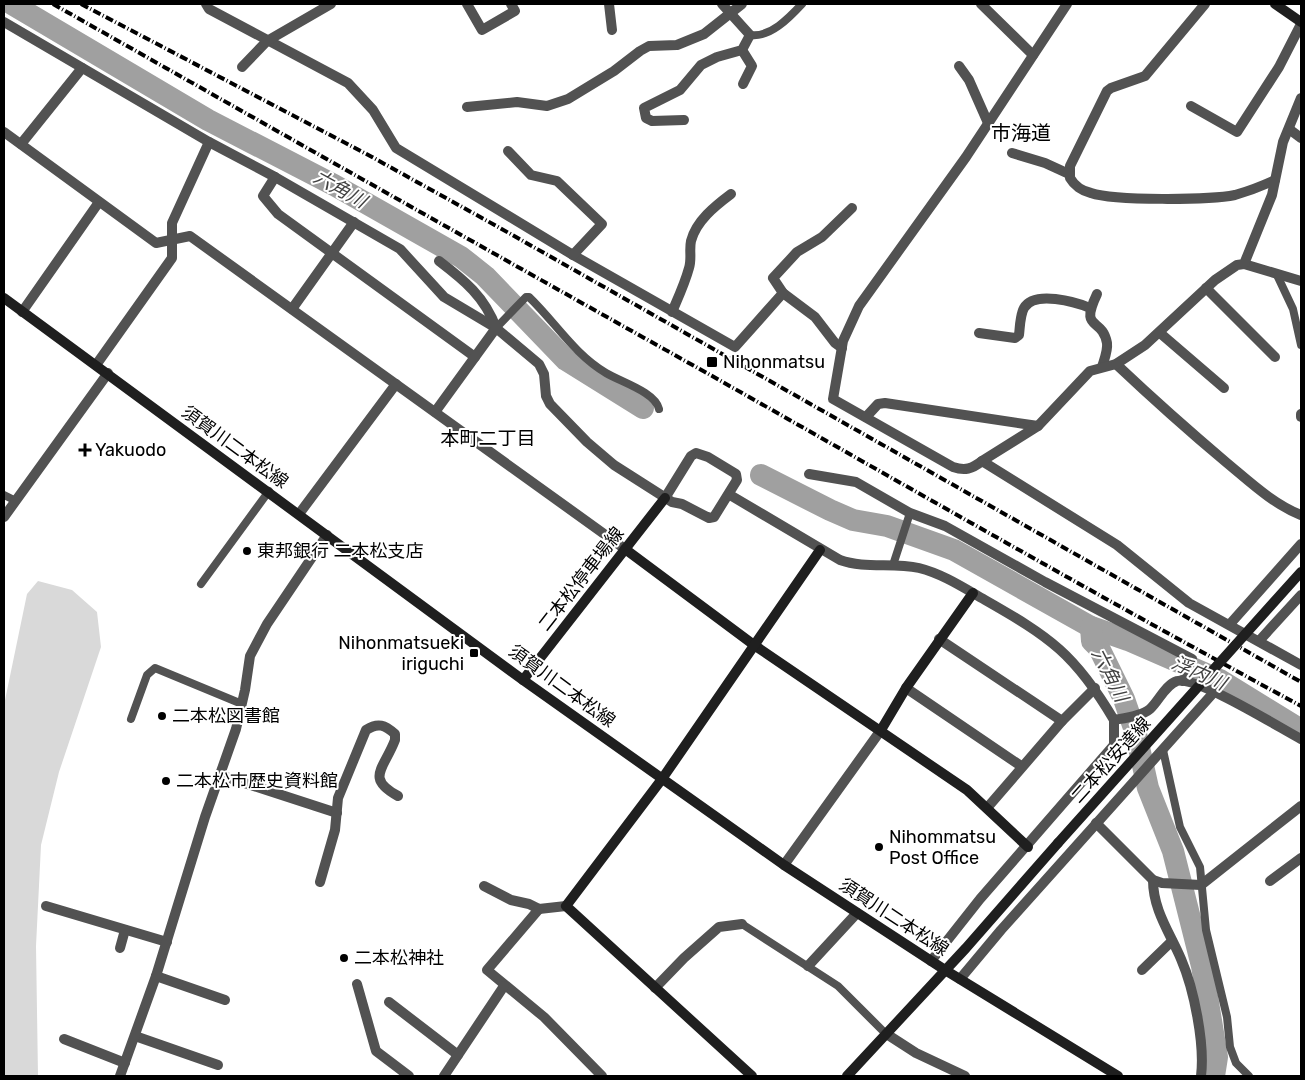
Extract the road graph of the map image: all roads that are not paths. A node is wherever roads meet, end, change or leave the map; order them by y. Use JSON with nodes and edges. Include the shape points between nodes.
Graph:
{"nodes":[{"id":1,"x":206,"y":4,"type":"edge"},
{"id":2,"x":331,"y":4,"type":"edge"},
{"id":3,"x":467,"y":4,"type":"edge"},
{"id":4,"x":511,"y":4,"type":"edge"},
{"id":5,"x":608,"y":4,"type":"edge"},
{"id":6,"x":722,"y":4,"type":"edge"},
{"id":7,"x":742,"y":4,"type":"edge"},
{"id":8,"x":802,"y":4,"type":"edge"},
{"id":9,"x":981,"y":4,"type":"edge"},
{"id":10,"x":1067,"y":4,"type":"edge"},
{"id":11,"x":1206,"y":4,"type":"edge"},
{"id":12,"x":1275,"y":4,"type":"edge"},
{"id":13,"x":731,"y":14,"type":"junction"},
{"id":14,"x":4,"y":22,"type":"edge"},
{"id":15,"x":1301,"y":23,"type":"edge"},
{"id":16,"x":612,"y":30,"type":"dead end"},
{"id":17,"x":750,"y":35,"type":"junction"},
{"id":18,"x":267,"y":41,"type":"junction"},
{"id":19,"x":742,"y":50,"type":"junction"},
{"id":20,"x":1033,"y":55,"type":"junction"},
{"id":21,"x":958,"y":66,"type":"dead end"},
{"id":22,"x":242,"y":67,"type":"dead end"},
{"id":23,"x":82,"y":68,"type":"junction"},
{"id":24,"x":743,"y":84,"type":"dead end"},
{"id":25,"x":1301,"y":98,"type":"edge"},
{"id":26,"x":1191,"y":106,"type":"dead end"},
{"id":27,"x":467,"y":107,"type":"dead end"},
{"id":28,"x":684,"y":120,"type":"dead end"},
{"id":29,"x":988,"y":122,"type":"junction"},
{"id":30,"x":1289,"y":129,"type":"junction"},
{"id":31,"x":4,"y":132,"type":"edge"},
{"id":32,"x":1301,"y":138,"type":"edge"},
{"id":33,"x":209,"y":142,"type":"junction"},
{"id":34,"x":20,"y":144,"type":"junction"},
{"id":35,"x":508,"y":151,"type":"dead end"},
{"id":36,"x":1012,"y":153,"type":"dead end"},
{"id":37,"x":1069,"y":174,"type":"junction"},
{"id":38,"x":275,"y":177,"type":"junction"},
{"id":39,"x":1275,"y":180,"type":"junction"},
{"id":40,"x":731,"y":194,"type":"dead end"},
{"id":41,"x":99,"y":202,"type":"junction"},
{"id":42,"x":852,"y":208,"type":"dead end"},
{"id":43,"x":354,"y":222,"type":"junction"},
{"id":44,"x":173,"y":240,"type":"junction"},
{"id":45,"x":332,"y":253,"type":"junction"},
{"id":46,"x":573,"y":255,"type":"junction"},
{"id":47,"x":438,"y":261,"type":"dead end"},
{"id":48,"x":1244,"y":264,"type":"junction"},
{"id":49,"x":1277,"y":275,"type":"junction"},
{"id":50,"x":1301,"y":281,"type":"edge"},
{"id":51,"x":1206,"y":288,"type":"junction"},
{"id":52,"x":783,"y":293,"type":"junction"},
{"id":53,"x":1097,"y":294,"type":"dead end"},
{"id":54,"x":4,"y":298,"type":"edge"},
{"id":55,"x":1090,"y":308,"type":"junction"},
{"id":56,"x":292,"y":309,"type":"junction"},
{"id":57,"x":22,"y":312,"type":"junction"},
{"id":58,"x":672,"y":312,"type":"junction"},
{"id":59,"x":496,"y":328,"type":"junction"},
{"id":60,"x":979,"y":333,"type":"dead end"},
{"id":61,"x":1160,"y":333,"type":"junction"},
{"id":62,"x":1301,"y":345,"type":"edge"},
{"id":63,"x":842,"y":348,"type":"junction"},
{"id":64,"x":1274,"y":357,"type":"dead end"},
{"id":65,"x":475,"y":358,"type":"junction"},
{"id":66,"x":1116,"y":364,"type":"junction"},
{"id":67,"x":96,"y":365,"type":"junction"},
{"id":68,"x":1102,"y":367,"type":"junction"},
{"id":69,"x":108,"y":374,"type":"junction"},
{"id":70,"x":396,"y":384,"type":"junction"},
{"id":71,"x":1224,"y":388,"type":"dead end"},
{"id":72,"x":659,"y":409,"type":"dead end"},
{"id":73,"x":435,"y":412,"type":"junction"},
{"id":74,"x":866,"y":417,"type":"junction"},
{"id":75,"x":1038,"y":426,"type":"junction"},
{"id":76,"x":982,"y":461,"type":"junction"},
{"id":77,"x":809,"y":474,"type":"dead end"},
{"id":78,"x":269,"y":491,"type":"junction"},
{"id":79,"x":4,"y":495,"type":"edge"},
{"id":80,"x":730,"y":495,"type":"junction"},
{"id":81,"x":665,"y":498,"type":"junction"},
{"id":82,"x":16,"y":501,"type":"junction"},
{"id":83,"x":299,"y":514,"type":"junction"},
{"id":84,"x":1301,"y":515,"type":"edge"},
{"id":85,"x":909,"y":516,"type":"junction"},
{"id":86,"x":4,"y":517,"type":"edge"},
{"id":87,"x":327,"y":535,"type":"junction"},
{"id":88,"x":1301,"y":544,"type":"edge"},
{"id":89,"x":625,"y":549,"type":"junction"},
{"id":90,"x":820,"y":550,"type":"junction"},
{"id":91,"x":894,"y":565,"type":"junction"},
{"id":92,"x":1301,"y":572,"type":"edge"},
{"id":93,"x":201,"y":584,"type":"dead end"},
{"id":94,"x":973,"y":593,"type":"junction"},
{"id":95,"x":1301,"y":595,"type":"edge"},
{"id":96,"x":1230,"y":624,"type":"junction"},
{"id":97,"x":939,"y":639,"type":"junction"},
{"id":98,"x":1260,"y":641,"type":"junction"},
{"id":99,"x":754,"y":645,"type":"junction"},
{"id":100,"x":1301,"y":665,"type":"edge"},
{"id":101,"x":1184,"y":677,"type":"junction"},
{"id":102,"x":523,"y":680,"type":"junction"},
{"id":103,"x":906,"y":688,"type":"junction"},
{"id":104,"x":1095,"y":688,"type":"junction"},
{"id":105,"x":1215,"y":691,"type":"junction"},
{"id":106,"x":242,"y":704,"type":"junction"},
{"id":107,"x":131,"y":719,"type":"dead end"},
{"id":108,"x":1116,"y":720,"type":"junction"},
{"id":109,"x":1062,"y":721,"type":"junction"},
{"id":110,"x":881,"y":730,"type":"junction"},
{"id":111,"x":1301,"y":739,"type":"edge"},
{"id":112,"x":1160,"y":754,"type":"junction"},
{"id":113,"x":1020,"y":766,"type":"junction"},
{"id":114,"x":220,"y":775,"type":"junction"},
{"id":115,"x":662,"y":779,"type":"junction"},
{"id":116,"x":398,"y":796,"type":"dead end"},
{"id":117,"x":1301,"y":806,"type":"edge"},
{"id":118,"x":987,"y":808,"type":"junction"},
{"id":119,"x":337,"y":813,"type":"junction"},
{"id":120,"x":1096,"y":823,"type":"junction"},
{"id":121,"x":1028,"y":847,"type":"junction"},
{"id":122,"x":1301,"y":858,"type":"edge"},
{"id":123,"x":784,"y":865,"type":"junction"},
{"id":124,"x":1270,"y":881,"type":"dead end"},
{"id":125,"x":320,"y":882,"type":"dead end"},
{"id":126,"x":1158,"y":882,"type":"junction"},
{"id":127,"x":1200,"y":885,"type":"junction"},
{"id":128,"x":484,"y":886,"type":"dead end"},
{"id":129,"x":46,"y":906,"type":"dead end"},
{"id":130,"x":566,"y":906,"type":"junction"},
{"id":131,"x":539,"y":909,"type":"junction"},
{"id":132,"x":857,"y":913,"type":"junction"},
{"id":133,"x":742,"y":924,"type":"joint"},
{"id":134,"x":125,"y":930,"type":"junction"},
{"id":135,"x":1172,"y":941,"type":"junction"},
{"id":136,"x":166,"y":942,"type":"junction"},
{"id":137,"x":120,"y":948,"type":"dead end"},
{"id":138,"x":931,"y":961,"type":"junction"},
{"id":139,"x":808,"y":966,"type":"junction"},
{"id":140,"x":945,"y":970,"type":"junction"},
{"id":141,"x":1142,"y":970,"type":"dead end"},
{"id":142,"x":156,"y":976,"type":"junction"},
{"id":143,"x":960,"y":979,"type":"junction"},
{"id":144,"x":357,"y":984,"type":"dead end"},
{"id":145,"x":504,"y":986,"type":"junction"},
{"id":146,"x":655,"y":988,"type":"junction"},
{"id":147,"x":225,"y":1000,"type":"dead end"},
{"id":148,"x":389,"y":1002,"type":"dead end"},
{"id":149,"x":885,"y":1033,"type":"junction"},
{"id":150,"x":135,"y":1036,"type":"junction"},
{"id":151,"x":64,"y":1039,"type":"dead end"},
{"id":152,"x":458,"y":1055,"type":"junction"},
{"id":153,"x":125,"y":1063,"type":"junction"},
{"id":154,"x":218,"y":1065,"type":"dead end"},
{"id":155,"x":120,"y":1076,"type":"edge"},
{"id":156,"x":409,"y":1076,"type":"edge"},
{"id":157,"x":444,"y":1076,"type":"edge"},
{"id":158,"x":602,"y":1076,"type":"edge"},
{"id":159,"x":752,"y":1076,"type":"edge"},
{"id":160,"x":847,"y":1076,"type":"edge"},
{"id":161,"x":965,"y":1076,"type":"edge"},
{"id":162,"x":1118,"y":1076,"type":"edge"},
{"id":163,"x":1201,"y":1076,"type":"edge"},
{"id":164,"x":1248,"y":1076,"type":"edge"}],
"edges":[{"from":1,"to":18,"type":"street","via":[[209,9]]},
{"from":2,"to":18,"type":"street"},
{"from":3,"to":4,"type":"street","via":[[482,30],[515,11]]},
{"from":5,"to":16,"type":"street"},
{"from":6,"to":13,"type":"street"},
{"from":7,"to":13,"type":"street"},
{"from":8,"to":17,"type":"lane","via":[[769,33],[759,37]]},
{"from":9,"to":20,"type":"street"},
{"from":10,"to":20,"type":"street"},
{"from":11,"to":37,"type":"street","via":[[1145,76],[1107,91]]},
{"from":12,"to":15,"type":"main road"},
{"from":13,"to":17,"type":"street"},
{"from":13,"to":27,"type":"street","via":[[690,41],[649,46],[568,99],[547,106],[517,102]]},
{"from":14,"to":23,"type":"street"},
{"from":15,"to":26,"type":"street","via":[[1279,67],[1237,132]]},
{"from":17,"to":19,"type":"street"},
{"from":18,"to":22,"type":"street"},
{"from":18,"to":46,"type":"street","via":[[348,83],[373,110],[396,148]]},
{"from":19,"to":24,"type":"street","via":[[752,66]]},
{"from":19,"to":28,"type":"street","via":[[701,65],[680,90],[648,104],[643,112],[652,121]]},
{"from":20,"to":29,"type":"street"},
{"from":21,"to":29,"type":"street","via":[[969,80]]},
{"from":23,"to":33,"type":"street"},
{"from":23,"to":34,"type":"street"},
{"from":25,"to":30,"type":"street"},
{"from":29,"to":63,"type":"street","via":[[859,306]]},
{"from":30,"to":32,"type":"street"},
{"from":30,"to":39,"type":"street"},
{"from":31,"to":34,"type":"street"},
{"from":33,"to":38,"type":"street"},
{"from":33,"to":44,"type":"street","via":[[172,223]]},
{"from":34,"to":41,"type":"street"},
{"from":35,"to":46,"type":"street","via":[[531,175],[557,181],[602,224]]},
{"from":36,"to":37,"type":"street"},
{"from":37,"to":39,"type":"street","via":[[1072,182],[1090,193],[1113,197],[1211,198],[1235,195]]},
{"from":38,"to":43,"type":"street"},
{"from":38,"to":45,"type":"street","via":[[263,196],[278,214]]},
{"from":39,"to":48,"type":"street"},
{"from":40,"to":58,"type":"street","via":[[717,204],[697,228],[691,242],[689,269]]},
{"from":41,"to":44,"type":"street","via":[[156,242]]},
{"from":41,"to":57,"type":"street"},
{"from":42,"to":52,"type":"street","via":[[822,237],[796,252],[773,278]]},
{"from":43,"to":45,"type":"street"},
{"from":43,"to":59,"type":"street","via":[[400,249],[444,297]]},
{"from":44,"to":56,"type":"street","via":[[190,236]]},
{"from":44,"to":67,"type":"street","via":[[172,258]]},
{"from":45,"to":56,"type":"street"},
{"from":45,"to":65,"type":"street"},
{"from":46,"to":58,"type":"street"},
{"from":47,"to":59,"type":"street","via":[[469,283],[485,303]]},
{"from":48,"to":49,"type":"street"},
{"from":48,"to":51,"type":"street","via":[[1237,265]]},
{"from":49,"to":50,"type":"street"},
{"from":49,"to":62,"type":"lane","via":[[1293,309]]},
{"from":51,"to":61,"type":"street"},
{"from":51,"to":64,"type":"street"},
{"from":52,"to":58,"type":"street","via":[[735,347]]},
{"from":52,"to":63,"type":"street","via":[[814,317]]},
{"from":53,"to":55,"type":"street"},
{"from":54,"to":57,"type":"main road","name":"須賀川二本松線"},
{"from":55,"to":60,"type":"street","via":[[1054,298],[1037,300],[1023,308],[1019,335],[1015,338]]},
{"from":55,"to":68,"type":"street","via":[[1090,321],[1107,343]]},
{"from":56,"to":70,"type":"street"},
{"from":57,"to":67,"type":"main road","name":"須賀川二本松線"},
{"from":59,"to":65,"type":"street"},
{"from":59,"to":72,"type":"lane","via":[[529,297],[549,316],[570,344],[596,367],[652,397]]},
{"from":59,"to":81,"type":"street","via":[[542,368],[546,396],[559,414],[614,465]]},
{"from":61,"to":66,"type":"street"},
{"from":61,"to":71,"type":"street"},
{"from":63,"to":74,"type":"street","via":[[833,399]]},
{"from":65,"to":73,"type":"street"},
{"from":66,"to":68,"type":"street"},
{"from":66,"to":84,"type":"street","via":[[1164,410],[1247,480],[1284,508]]},
{"from":67,"to":69,"type":"main road","name":"須賀川二本松線"},
{"from":68,"to":75,"type":"street","via":[[1085,375]]},
{"from":69,"to":78,"type":"main road","name":"須賀川二本松線"},
{"from":69,"to":82,"type":"street"},
{"from":70,"to":73,"type":"street"},
{"from":70,"to":83,"type":"street"},
{"from":73,"to":89,"type":"street"},
{"from":74,"to":75,"type":"street","via":[[878,404],[885,402]]},
{"from":74,"to":76,"type":"street","via":[[953,467],[963,470]]},
{"from":75,"to":76,"type":"street"},
{"from":76,"to":96,"type":"street","via":[[1117,545],[1189,603]]},
{"from":77,"to":85,"type":"street","via":[[856,482]]},
{"from":78,"to":83,"type":"main road","name":"須賀川二本松線"},
{"from":78,"to":93,"type":"lane"},
{"from":79,"to":82,"type":"lane"},
{"from":80,"to":81,"type":"street","via":[[718,514],[709,518]]},
{"from":80,"to":81,"type":"street","via":[[737,480],[736,474],[696,453]]},
{"from":80,"to":90,"type":"street"},
{"from":81,"to":89,"type":"main road","name":"二本松停車場線"},
{"from":82,"to":86,"type":"street"},
{"from":83,"to":87,"type":"main road","name":"須賀川二本松線"},
{"from":85,"to":91,"type":"lane"},
{"from":85,"to":101,"type":"street","via":[[945,526],[1192,659]]},
{"from":87,"to":102,"type":"main road","name":"須賀川二本松線"},
{"from":87,"to":106,"type":"street","via":[[262,632],[250,656]]},
{"from":88,"to":96,"type":"street"},
{"from":89,"to":99,"type":"main road"},
{"from":89,"to":102,"type":"main road","name":"二本松停車場線"},
{"from":90,"to":91,"type":"street","via":[[848,563]]},
{"from":90,"to":99,"type":"main road"},
{"from":91,"to":94,"type":"street","via":[[934,572]]},
{"from":92,"to":140,"type":"main road","name":"二本松安達線","bridge":true},
{"from":94,"to":97,"type":"main road"},
{"from":94,"to":104,"type":"street","via":[[1051,641],[1071,658]]},
{"from":95,"to":98,"type":"street"},
{"from":96,"to":98,"type":"street"},
{"from":97,"to":103,"type":"main road"},
{"from":97,"to":109,"type":"street"},
{"from":98,"to":100,"type":"street"},
{"from":99,"to":110,"type":"main road"},
{"from":99,"to":115,"type":"main road"},
{"from":101,"to":105,"type":"street"},
{"from":101,"to":108,"type":"street","via":[[1172,684],[1150,709]]},
{"from":102,"to":115,"type":"main road","name":"須賀川二本松線"},
{"from":103,"to":110,"type":"main road"},
{"from":103,"to":113,"type":"street"},
{"from":104,"to":108,"type":"street"},
{"from":104,"to":109,"type":"street"},
{"from":105,"to":111,"type":"street"},
{"from":105,"to":112,"type":"street"},
{"from":106,"to":107,"type":"lane","via":[[156,668],[147,675]]},
{"from":106,"to":114,"type":"street"},
{"from":108,"to":121,"type":"street","via":[[1114,745]]},
{"from":109,"to":113,"type":"street"},
{"from":110,"to":118,"type":"main road","via":[[967,790]]},
{"from":110,"to":123,"type":"street"},
{"from":112,"to":120,"type":"street"},
{"from":112,"to":127,"type":"lane","via":[[1180,827],[1200,867]]},
{"from":113,"to":118,"type":"street"},
{"from":114,"to":119,"type":"street"},
{"from":114,"to":136,"type":"street"},
{"from":115,"to":123,"type":"main road","name":"須賀川二本松線"},
{"from":115,"to":130,"type":"main road"},
{"from":116,"to":119,"type":"street","via":[[379,783],[395,734],[380,724],[372,726],[366,730],[338,798]]},
{"from":117,"to":127,"type":"street"},
{"from":118,"to":121,"type":"main road"},
{"from":119,"to":125,"type":"street","via":[[331,850]]},
{"from":120,"to":126,"type":"street"},
{"from":120,"to":143,"type":"street"},
{"from":121,"to":138,"type":"street","via":[[980,899]]},
{"from":122,"to":124,"type":"street"},
{"from":123,"to":132,"type":"main road","name":"須賀川二本松線"},
{"from":126,"to":127,"type":"street"},
{"from":126,"to":135,"type":"street","via":[[1153,894]]},
{"from":127,"to":164,"type":"lane","via":[[1209,950],[1227,1017],[1230,1047],[1236,1063]]},
{"from":128,"to":131,"type":"street","via":[[510,900]]},
{"from":129,"to":134,"type":"street"},
{"from":130,"to":131,"type":"street"},
{"from":130,"to":146,"type":"main road"},
{"from":131,"to":145,"type":"street","via":[[487,970]]},
{"from":132,"to":138,"type":"main road","name":"須賀川二本松線"},
{"from":132,"to":139,"type":"street"},
{"from":133,"to":139,"type":"lane"},
{"from":133,"to":146,"type":"street","via":[[720,927]]},
{"from":134,"to":136,"type":"street"},
{"from":134,"to":137,"type":"street"},
{"from":135,"to":141,"type":"street"},
{"from":135,"to":163,"type":"street","via":[[1184,965],[1193,1000],[1200,1036]]},
{"from":136,"to":142,"type":"street"},
{"from":138,"to":140,"type":"main road","name":"須賀川二本松線"},
{"from":139,"to":149,"type":"lane","via":[[838,986]]},
{"from":140,"to":143,"type":"main road","name":"須賀川二本松線"},
{"from":140,"to":149,"type":"main road","name":"二本松安達線"},
{"from":142,"to":147,"type":"street"},
{"from":142,"to":150,"type":"street"},
{"from":143,"to":162,"type":"main road","name":"須賀川二本松線"},
{"from":144,"to":156,"type":"street","via":[[376,1051]]},
{"from":145,"to":152,"type":"street"},
{"from":145,"to":158,"type":"street","via":[[544,1017]]},
{"from":146,"to":159,"type":"main road"},
{"from":148,"to":152,"type":"street"},
{"from":149,"to":160,"type":"main road","name":"二本松安達線"},
{"from":149,"to":161,"type":"street","via":[[916,1053]]},
{"from":150,"to":153,"type":"street"},
{"from":150,"to":154,"type":"street"},
{"from":151,"to":153,"type":"street"},
{"from":152,"to":157,"type":"street"},
{"from":153,"to":155,"type":"street"}]}
